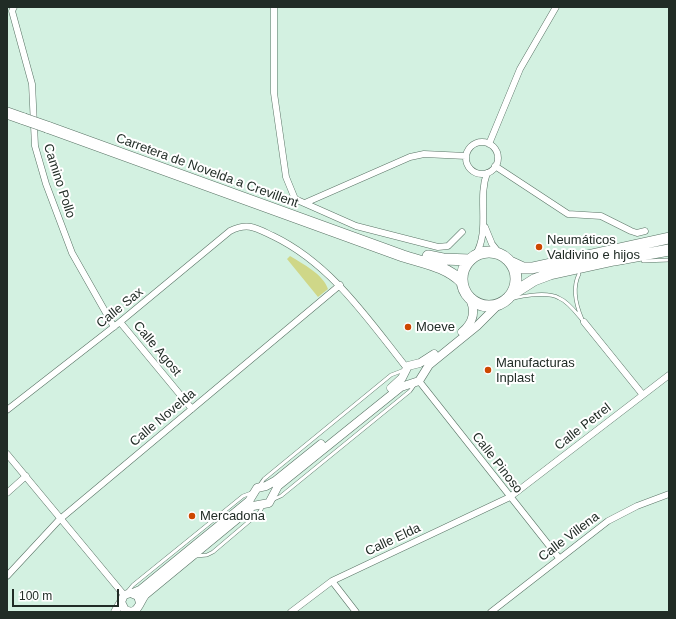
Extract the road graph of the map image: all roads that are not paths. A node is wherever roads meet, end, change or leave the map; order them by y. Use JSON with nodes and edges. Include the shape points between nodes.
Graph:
{"nodes":[{"id":1,"x":14,"y":7,"type":"edge"},
{"id":2,"x":274,"y":7,"type":"edge"},
{"id":3,"x":556,"y":7,"type":"edge"},
{"id":4,"x":7,"y":113,"type":"edge"},
{"id":5,"x":488,"y":144,"type":"junction"},
{"id":6,"x":466,"y":156,"type":"junction"},
{"id":7,"x":495,"y":166,"type":"junction"},
{"id":8,"x":477,"y":173,"type":"junction"},
{"id":9,"x":487,"y":173,"type":"junction"},
{"id":10,"x":483,"y":190,"type":"junction"},
{"id":11,"x":305,"y":203,"type":"junction"},
{"id":12,"x":484,"y":222,"type":"junction"},
{"id":13,"x":645,"y":231,"type":"dead end"},
{"id":14,"x":462,"y":232,"type":"dead end"},
{"id":15,"x":669,"y":238,"type":"edge"},
{"id":16,"x":380,"y":247,"type":"junction"},
{"id":17,"x":669,"y":250,"type":"edge"},
{"id":18,"x":499,"y":253,"type":"junction"},
{"id":19,"x":472,"y":258,"type":"junction"},
{"id":20,"x":669,"y":260,"type":"edge"},
{"id":21,"x":642,"y":261,"type":"dead end"},
{"id":22,"x":510,"y":262,"type":"junction"},
{"id":23,"x":579,"y":274,"type":"dead end"},
{"id":24,"x":462,"y":282,"type":"junction"},
{"id":25,"x":340,"y":285,"type":"junction"},
{"id":26,"x":469,"y":297,"type":"junction"},
{"id":27,"x":505,"y":300,"type":"junction"},
{"id":28,"x":120,"y":322,"type":"junction"},
{"id":29,"x":584,"y":322,"type":"junction"},
{"id":30,"x":114,"y":327,"type":"junction"},
{"id":31,"x":415,"y":365,"type":"junction"},
{"id":32,"x":405,"y":370,"type":"junction"},
{"id":33,"x":669,"y":375,"type":"edge"},
{"id":34,"x":417,"y":380,"type":"junction"},
{"id":35,"x":643,"y":395,"type":"junction"},
{"id":36,"x":192,"y":409,"type":"junction"},
{"id":37,"x":7,"y":410,"type":"edge"},
{"id":38,"x":7,"y":454,"type":"edge"},
{"id":39,"x":7,"y":461,"type":"edge"},
{"id":40,"x":25,"y":477,"type":"junction"},
{"id":41,"x":258,"y":490,"type":"junction"},
{"id":42,"x":7,"y":493,"type":"edge"},
{"id":43,"x":669,"y":494,"type":"edge"},
{"id":44,"x":510,"y":497,"type":"junction"},
{"id":45,"x":267,"y":501,"type":"junction"},
{"id":46,"x":59,"y":520,"type":"junction"},
{"id":47,"x":559,"y":558,"type":"junction"},
{"id":48,"x":7,"y":576,"type":"edge"},
{"id":49,"x":332,"y":581,"type":"junction"},
{"id":50,"x":125,"y":597,"type":"junction"},
{"id":51,"x":140,"y":603,"type":"junction"},
{"id":52,"x":115,"y":612,"type":"edge"},
{"id":53,"x":131,"y":612,"type":"edge"},
{"id":54,"x":291,"y":612,"type":"edge"},
{"id":55,"x":356,"y":612,"type":"edge"},
{"id":56,"x":491,"y":612,"type":"edge"}],
"edges":[{"from":1,"to":30,"type":"street","name":"Camino Pollo","via":[[12,11],[32,84],[35,146],[46,184],[72,253]]},
{"from":2,"to":11,"type":"street","via":[[274,93],[286,177],[295,199]]},
{"from":3,"to":5,"type":"street","via":[[520,69]]},
{"from":4,"to":16,"type":"highway","name":"Carretera de Novelda a Crevillent","bridge":true},
{"from":5,"to":6,"type":"street","via":[[483,142],[472,146]]},
{"from":5,"to":7,"type":"street","via":[[493,147],[497,156]]},
{"from":6,"to":8,"type":"street","via":[[468,167]]},
{"from":6,"to":11,"type":"street","via":[[424,154],[410,157]]},
{"from":7,"to":9,"type":"street"},
{"from":7,"to":13,"type":"street","via":[[568,214],[601,216],[631,231]]},
{"from":8,"to":9,"type":"street"},
{"from":8,"to":10,"type":"street"},
{"from":9,"to":10,"type":"street"},
{"from":10,"to":12,"type":"street"},
{"from":11,"to":14,"type":"street","via":[[356,226],[438,247],[448,246]]},
{"from":12,"to":18,"type":"street","via":[[492,244]]},
{"from":12,"to":19,"type":"street","via":[[483,238]]},
{"from":15,"to":22,"type":"highway","via":[[532,268],[523,268]]},
{"from":16,"to":19,"type":"highway","via":[[443,259]]},
{"from":16,"to":24,"type":"highway","via":[[450,271]]},
{"from":17,"to":27,"type":"highway","via":[[550,274],[534,280]]},
{"from":18,"to":19,"type":"highway","via":[[483,253]]},
{"from":18,"to":22,"type":"highway"},
{"from":19,"to":24,"type":"highway","via":[[464,270]]},
{"from":20,"to":21,"type":"lane"},
{"from":22,"to":27,"type":"highway","via":[[515,275]]},
{"from":23,"to":29,"type":"lane","via":[[576,302]]},
{"from":24,"to":26,"type":"highway"},
{"from":25,"to":28,"type":"street","name":"Calle Sax","via":[[309,257],[293,247],[248,225],[239,226]]},
{"from":25,"to":32,"type":"street"},
{"from":25,"to":36,"type":"street","name":"Calle Novelda"},
{"from":26,"to":27,"type":"highway","via":[[483,305]]},
{"from":26,"to":31,"type":"main road","via":[[474,311],[469,325],[425,361]]},
{"from":27,"to":29,"type":"lane","via":[[554,296],[561,298]]},
{"from":27,"to":34,"type":"main road","via":[[429,365]]},
{"from":28,"to":30,"type":"street","name":"Calle Sax"},
{"from":28,"to":36,"type":"street","name":"Calle Agost"},
{"from":29,"to":35,"type":"street"},
{"from":30,"to":37,"type":"street","name":"Calle Sax"},
{"from":31,"to":32,"type":"main road"},
{"from":31,"to":34,"type":"main road","via":[[420,368]]},
{"from":32,"to":34,"type":"main road","via":[[406,379]]},
{"from":32,"to":41,"type":"main road","via":[[398,382],[275,481]]},
{"from":33,"to":35,"type":"street","name":"Calle Petrel"},
{"from":34,"to":44,"type":"street","name":"Calle Pinoso"},
{"from":34,"to":45,"type":"main road","via":[[401,387],[278,486]]},
{"from":35,"to":44,"type":"street","name":"Calle Petrel"},
{"from":36,"to":46,"type":"street","name":"Calle Novelda"},
{"from":38,"to":40,"type":"street"},
{"from":39,"to":40,"type":"street"},
{"from":40,"to":42,"type":"street"},
{"from":40,"to":46,"type":"street"},
{"from":41,"to":45,"type":"main road","via":[[255,500]]},
{"from":41,"to":45,"type":"main road","via":[[271,490]]},
{"from":41,"to":50,"type":"main road","via":[[249,501],[140,590]]},
{"from":43,"to":47,"type":"street","name":"Calle Villena","via":[[608,521]]},
{"from":44,"to":47,"type":"street","name":"Calle Pinoso"},
{"from":44,"to":49,"type":"street","name":"Calle Elda"},
{"from":45,"to":51,"type":"main road","via":[[253,506],[145,595]]},
{"from":46,"to":48,"type":"street","name":"Calle Novelda"},
{"from":46,"to":50,"type":"street"},
{"from":47,"to":56,"type":"street","name":"Calle Villena"},
{"from":49,"to":54,"type":"street","name":"Calle Elda"},
{"from":49,"to":55,"type":"street"},
{"from":50,"to":51,"type":"main road","via":[[138,596]]},
{"from":50,"to":52,"type":"main road"},
{"from":50,"to":53,"type":"main road","via":[[123,608]]},
{"from":51,"to":53,"type":"main road"}]}
